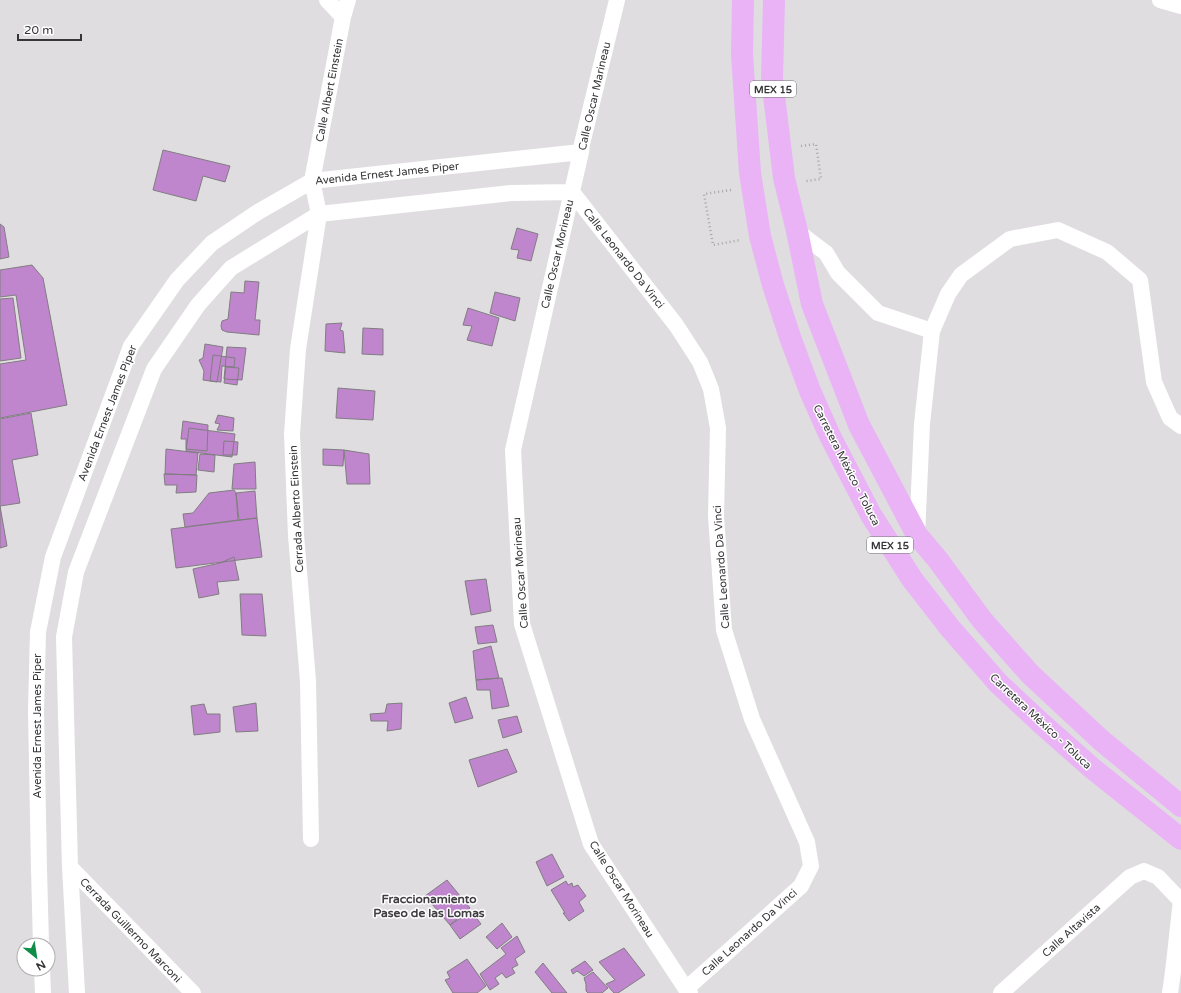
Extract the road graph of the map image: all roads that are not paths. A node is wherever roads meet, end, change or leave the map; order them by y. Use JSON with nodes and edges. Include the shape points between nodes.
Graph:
{"nodes":[{"id":1,"x":327,"y":0,"type":"edge"},
{"id":2,"x":348,"y":0,"type":"edge"},
{"id":3,"x":617,"y":0,"type":"edge"},
{"id":4,"x":744,"y":0,"type":"edge"},
{"id":5,"x":774,"y":0,"type":"edge"},
{"id":6,"x":1160,"y":0,"type":"edge"},
{"id":7,"x":1181,"y":6,"type":"edge"},
{"id":8,"x":343,"y":18,"type":"junction"},
{"id":9,"x":581,"y":152,"type":"junction"},
{"id":10,"x":312,"y":181,"type":"junction"},
{"id":11,"x":572,"y":192,"type":"junction"},
{"id":12,"x":319,"y":214,"type":"junction"},
{"id":13,"x":797,"y":231,"type":"junction"},
{"id":14,"x":932,"y":331,"type":"junction"},
{"id":15,"x":1181,"y":426,"type":"edge"},
{"id":16,"x":917,"y":535,"type":"junction"},
{"id":17,"x":1181,"y":806,"type":"edge"},
{"id":18,"x":311,"y":839,"type":"dead end"},
{"id":19,"x":1181,"y":839,"type":"edge"},
{"id":20,"x":70,"y":867,"type":"junction"},
{"id":21,"x":1181,"y":901,"type":"edge"},
{"id":22,"x":41,"y":937,"type":"edge"},
{"id":23,"x":42,"y":977,"type":"edge"},
{"id":24,"x":688,"y":991,"type":"edge"},
{"id":25,"x":43,"y":993,"type":"edge"},
{"id":26,"x":77,"y":993,"type":"edge"},
{"id":27,"x":193,"y":993,"type":"edge"},
{"id":28,"x":1001,"y":993,"type":"edge"},
{"id":29,"x":1170,"y":993,"type":"edge"}],
"edges":[{"from":1,"to":8,"type":"street"},
{"from":2,"to":8,"type":"street","name":"Calle Albert Einstein"},
{"from":3,"to":9,"type":"street","name":"Calle Oscar Marineau"},
{"from":4,"to":19,"type":"main road","name":"Carretera México - Toluca","number":"MEX 15","via":[[742,54],[748,158],[760,236],[787,329],[810,391],[871,515],[912,579],[998,683],[1093,769]]},
{"from":5,"to":13,"type":"main road","number":"MEX 15","via":[[772,79],[784,178]]},
{"from":6,"to":7,"type":"street"},
{"from":8,"to":10,"type":"street","name":"Calle Albert Einstein"},
{"from":9,"to":10,"type":"street","name":"Avenida Ernest James Piper"},
{"from":9,"to":11,"type":"street","name":"Calle Oscar Marineau"},
{"from":10,"to":12,"type":"street","name":"Cerrada Alberto Einstein"},
{"from":10,"to":22,"type":"street","name":"Avenida Ernest James Piper","via":[[258,212],[212,243],[176,280],[131,346],[53,557],[38,632],[36,710]]},
{"from":11,"to":12,"type":"street","via":[[511,193]]},
{"from":11,"to":24,"type":"street","name":"Calle Oscar Morineau","via":[[513,450],[522,624],[591,844]]},
{"from":11,"to":24,"type":"street","name":"Calle Leonardo Da Vinci","via":[[676,325],[700,362],[710,390],[718,428],[716,516],[724,630],[752,719],[807,842],[811,866],[801,886]]},
{"from":12,"to":18,"type":"street","name":"Cerrada Alberto Einstein","via":[[298,349],[292,434],[296,535],[308,680]]},
{"from":12,"to":20,"type":"street","via":[[232,268],[198,305],[154,369],[76,572],[64,637]]},
{"from":13,"to":14,"type":"street","via":[[826,253],[838,273],[878,313]]},
{"from":13,"to":16,"type":"main road","number":"MEX 15","via":[[812,304],[859,425]]},
{"from":14,"to":15,"type":"street","via":[[948,294],[961,276],[1010,239],[1058,230],[1107,252],[1140,280],[1154,382],[1170,418]]},
{"from":14,"to":16,"type":"street","via":[[922,424]]},
{"from":16,"to":17,"type":"main road","number":"MEX 15","via":[[982,620],[1030,674],[1102,741]]},
{"from":20,"to":26,"type":"street"},
{"from":20,"to":27,"type":"street","name":"Cerrada Guillermo Marconi"},
{"from":21,"to":28,"type":"street","name":"Calle Altavista","via":[[1158,877],[1144,871],[1130,877]]},
{"from":21,"to":29,"type":"street"},
{"from":23,"to":25,"type":"street"}]}
